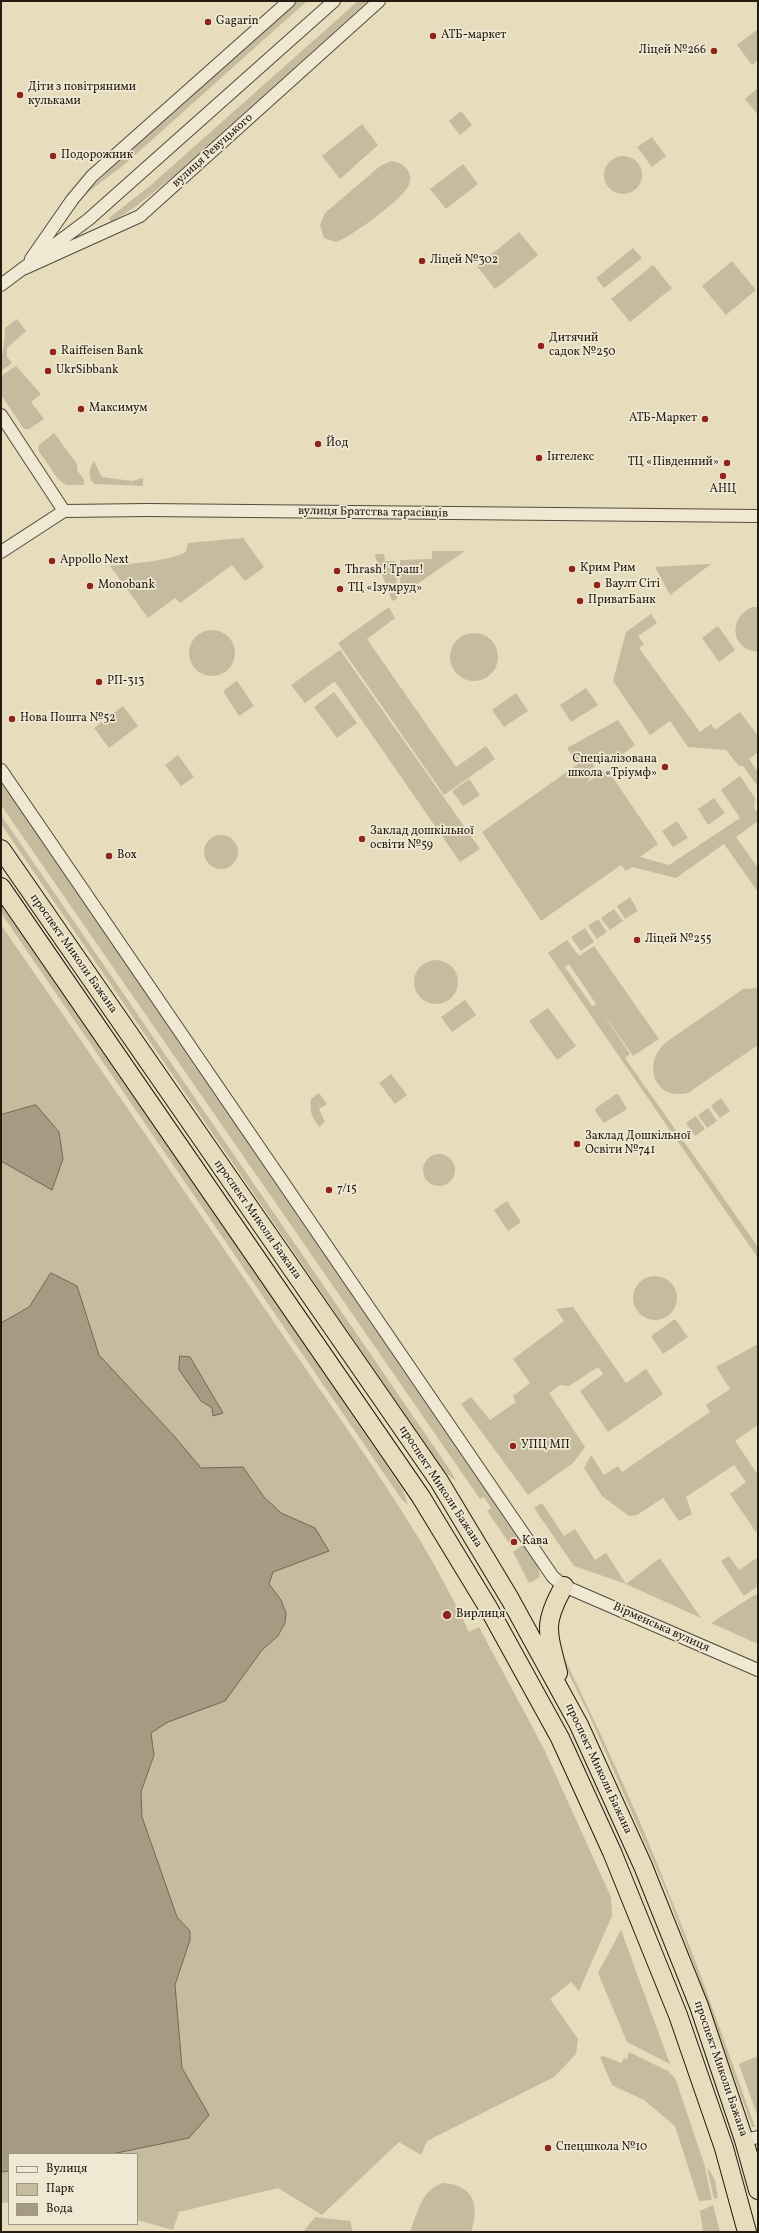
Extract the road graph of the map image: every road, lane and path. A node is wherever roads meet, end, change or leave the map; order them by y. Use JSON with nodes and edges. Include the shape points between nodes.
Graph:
{"nodes":[{"id":1,"x":334,"y":1,"type":"edge"},
{"id":2,"x":379,"y":1,"type":"edge"},
{"id":3,"x":284,"y":3,"type":"edge"},
{"id":4,"x":25,"y":268,"type":"junction"},
{"id":5,"x":1,"y":285,"type":"edge"},
{"id":6,"x":1,"y":415,"type":"edge"},
{"id":7,"x":64,"y":511,"type":"junction"},
{"id":8,"x":758,"y":516,"type":"edge"},
{"id":9,"x":1,"y":552,"type":"edge"},
{"id":10,"x":1,"y":770,"type":"edge"},
{"id":11,"x":1,"y":849,"type":"edge"},
{"id":12,"x":1,"y":887,"type":"edge"},
{"id":13,"x":564,"y":1586,"type":"junction"},
{"id":14,"x":758,"y":1670,"type":"edge"},
{"id":15,"x":562,"y":1693,"type":"junction"},
{"id":16,"x":751,"y":2139,"type":"edge"},
{"id":17,"x":758,"y":2190,"type":"edge"},
{"id":18,"x":747,"y":2232,"type":"edge"}],
"edges":[{"from":1,"to":4,"type":"street","name":"вулиця Ревуцького","via":[[89,219]]},
{"from":2,"to":4,"type":"street","name":"вулиця Ревуцького","via":[[140,216]]},
{"from":3,"to":4,"type":"street","name":"вулиця Ревуцького","via":[[92,176],[72,200]]},
{"from":4,"to":5,"type":"street","name":"вулиця Ревуцького"},
{"from":6,"to":7,"type":"street"},
{"from":7,"to":8,"type":"street","name":"вулиця Братства тарасівців"},
{"from":7,"to":9,"type":"street"},
{"from":10,"to":13,"type":"street","via":[[553,1577]]},
{"from":11,"to":15,"type":"highway","name":"проспект Миколи Бажана","via":[[440,1481]]},
{"from":12,"to":18,"type":"highway","name":"проспект Миколи Бажана","via":[[421,1498],[493,1615],[560,1738],[628,1890],[699,2072],[724,2148]]},
{"from":13,"to":14,"type":"street","name":"Вірменська вулиця"},
{"from":13,"to":15,"type":"highway","via":[[550,1612],[548,1628]]},
{"from":15,"to":16,"type":"highway","name":"проспект Миколи Бажана","via":[[643,1866]]},
{"from":16,"to":17,"type":"highway","name":"проспект Миколи Бажана"}]}
